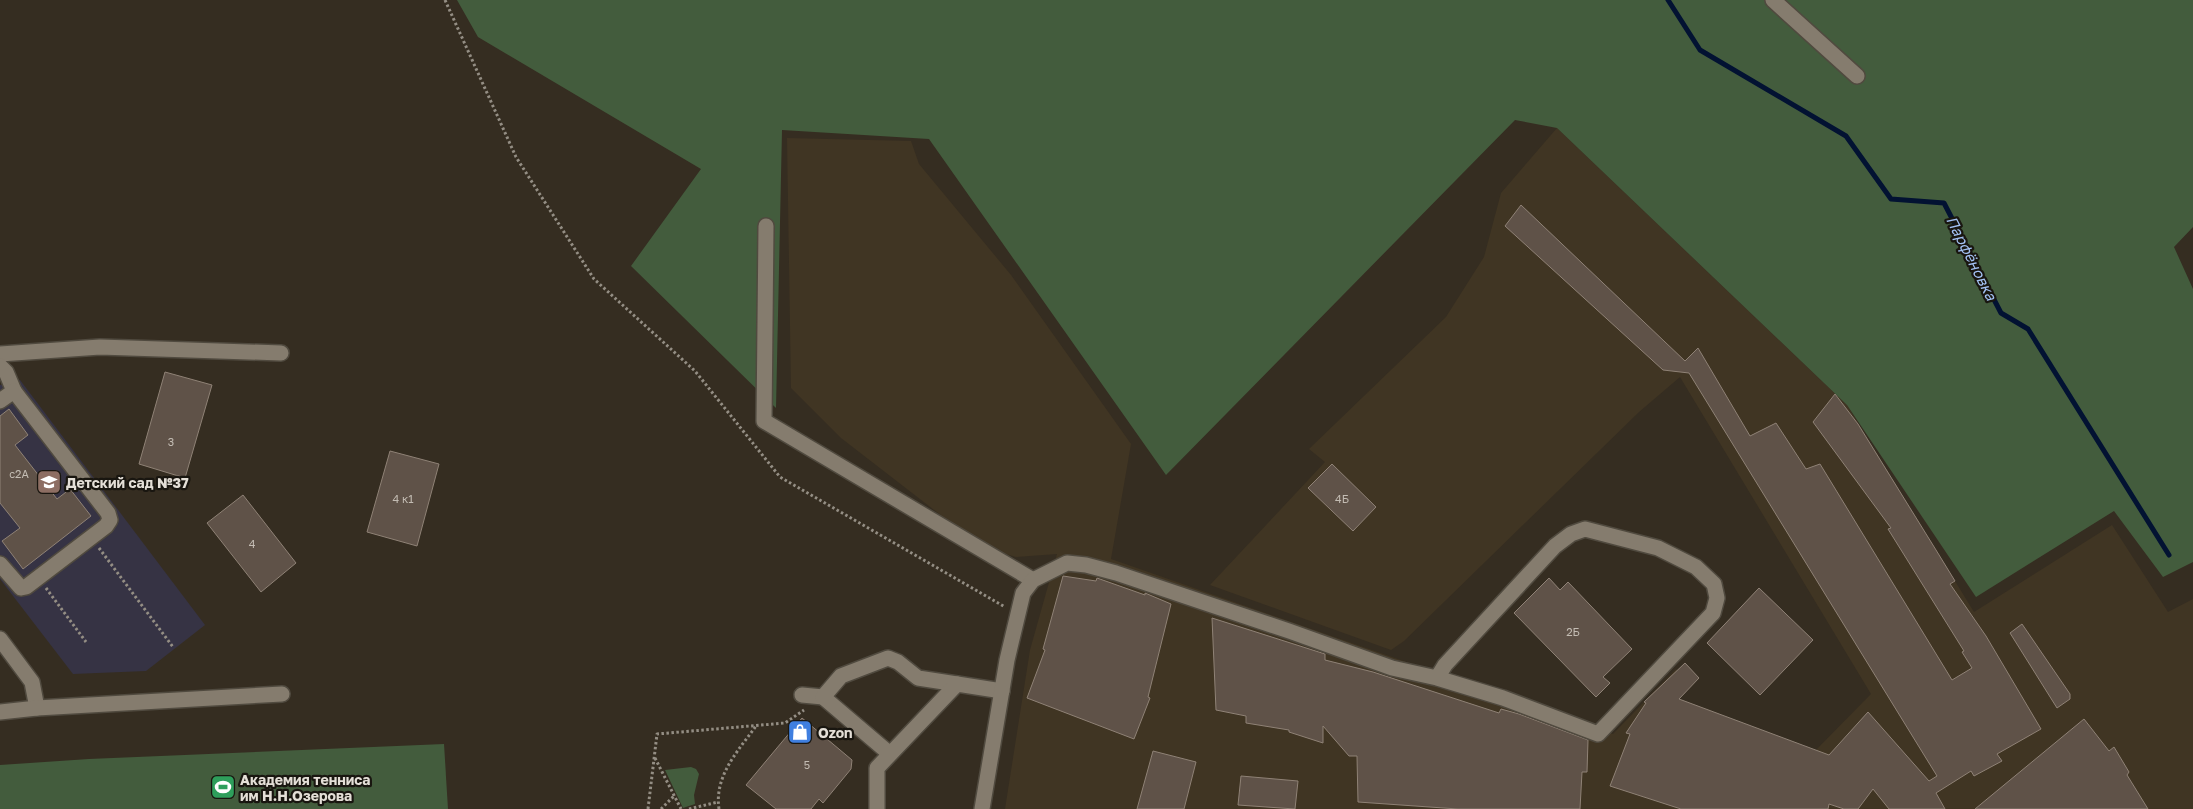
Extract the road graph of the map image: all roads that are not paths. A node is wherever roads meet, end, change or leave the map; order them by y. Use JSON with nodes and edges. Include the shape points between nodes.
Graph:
{"nodes":[{"id":1,"x":1773,"y":0,"type":"edge"},
{"id":2,"x":1857,"y":76,"type":"dead end"},
{"id":3,"x":766,"y":226,"type":"dead end"},
{"id":4,"x":281,"y":353,"type":"dead end"},
{"id":5,"x":0,"y":354,"type":"edge"},
{"id":6,"x":0,"y":366,"type":"edge"},
{"id":7,"x":14,"y":390,"type":"junction"},
{"id":8,"x":0,"y":401,"type":"edge"},
{"id":9,"x":0,"y":564,"type":"edge"},
{"id":10,"x":1033,"y":580,"type":"junction"},
{"id":11,"x":0,"y":639,"type":"edge"},
{"id":12,"x":1438,"y":678,"type":"junction"},
{"id":13,"x":957,"y":684,"type":"junction"},
{"id":14,"x":1002,"y":691,"type":"junction"},
{"id":15,"x":282,"y":694,"type":"dead end"},
{"id":16,"x":802,"y":695,"type":"dead end"},
{"id":17,"x":823,"y":697,"type":"junction"},
{"id":18,"x":37,"y":708,"type":"junction"},
{"id":19,"x":0,"y":712,"type":"edge"},
{"id":20,"x":890,"y":754,"type":"junction"},
{"id":21,"x":877,"y":809,"type":"edge"},
{"id":22,"x":982,"y":809,"type":"edge"}],
"edges":[{"from":1,"to":2,"type":"street"},
{"from":3,"to":10,"type":"street","via":[[764,421]]},
{"from":4,"to":5,"type":"street","via":[[100,347]]},
{"from":6,"to":7,"type":"street"},
{"from":7,"to":8,"type":"street"},
{"from":7,"to":9,"type":"street","via":[[108,513],[110,520],[26,587],[17,586]]},
{"from":10,"to":12,"type":"street","via":[[1067,563],[1086,564],[1288,630],[1392,668]]},
{"from":10,"to":14,"type":"street","via":[[1022,593],[1016,613]]},
{"from":11,"to":18,"type":"street","via":[[32,682]]},
{"from":12,"to":12,"type":"street","via":[[1503,698],[1598,734],[1713,613],[1717,598],[1714,584],[1696,567],[1658,548],[1585,529],[1555,546],[1445,665]]},
{"from":13,"to":14,"type":"street"},
{"from":13,"to":17,"type":"street","via":[[918,678],[888,658],[841,676]]},
{"from":13,"to":20,"type":"street"},
{"from":14,"to":22,"type":"street"},
{"from":15,"to":18,"type":"street"},
{"from":16,"to":17,"type":"street"},
{"from":17,"to":20,"type":"street"},
{"from":18,"to":19,"type":"street"},
{"from":20,"to":21,"type":"street","via":[[878,768]]}]}
